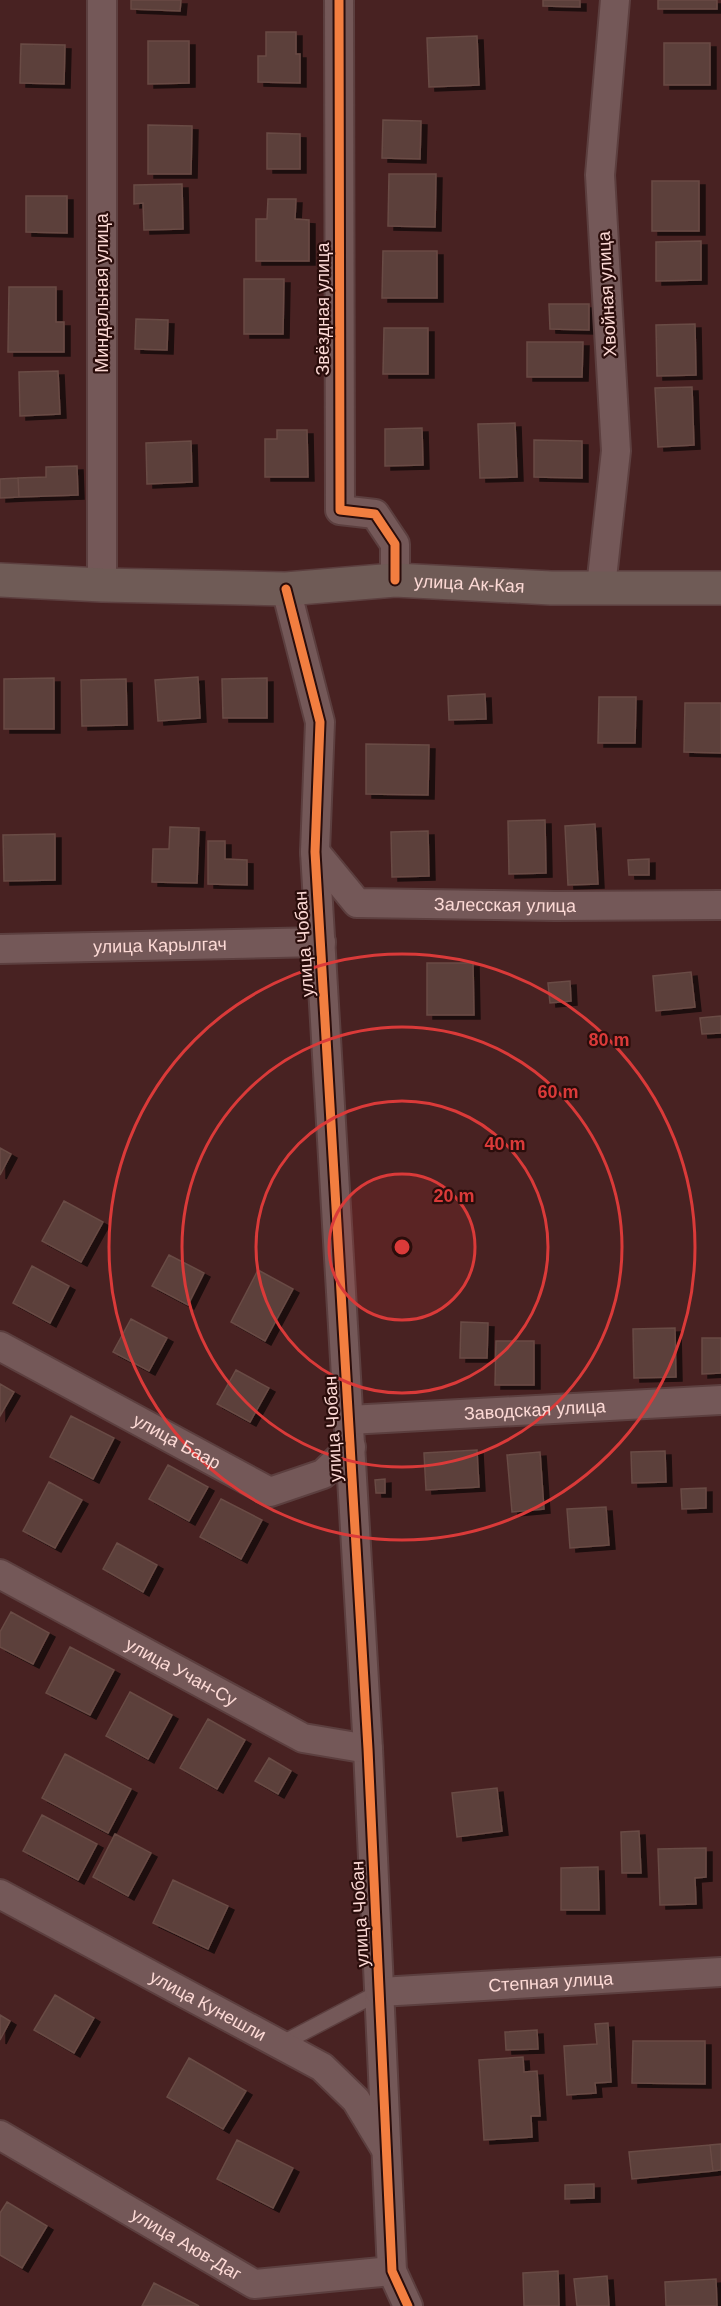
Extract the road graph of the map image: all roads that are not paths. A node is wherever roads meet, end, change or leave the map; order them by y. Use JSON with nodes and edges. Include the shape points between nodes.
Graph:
{"nodes":[{"id":1,"x":102,"y":0,"type":"edge"},
{"id":2,"x":339,"y":0,"type":"edge"},
{"id":3,"x":615,"y":0,"type":"edge"},
{"id":4,"x":0,"y":580,"type":"edge"},
{"id":5,"x":395,"y":580,"type":"junction"},
{"id":6,"x":102,"y":585,"type":"junction"},
{"id":7,"x":601,"y":587,"type":"junction"},
{"id":8,"x":721,"y":588,"type":"edge"},
{"id":9,"x":286,"y":589,"type":"junction"},
{"id":10,"x":315,"y":852,"type":"junction"},
{"id":11,"x":721,"y":905,"type":"edge"},
{"id":12,"x":321,"y":942,"type":"junction"},
{"id":13,"x":0,"y":949,"type":"edge"},
{"id":14,"x":0,"y":1346,"type":"edge"},
{"id":15,"x":721,"y":1400,"type":"edge"},
{"id":16,"x":350,"y":1433,"type":"junction"},
{"id":17,"x":0,"y":1574,"type":"edge"},
{"id":18,"x":368,"y":1749,"type":"junction"},
{"id":19,"x":0,"y":1894,"type":"edge"},
{"id":20,"x":721,"y":1972,"type":"edge"},
{"id":21,"x":380,"y":1992,"type":"junction"},
{"id":22,"x":279,"y":2045,"type":"junction"},
{"id":23,"x":0,"y":2135,"type":"edge"},
{"id":24,"x":386,"y":2150,"type":"junction"},
{"id":25,"x":392,"y":2271,"type":"junction"},
{"id":26,"x":408,"y":2306,"type":"edge"}],
"edges":[{"from":1,"to":6,"type":"street","name":"Миндальная улица"},
{"from":2,"to":5,"type":"street","name":"Звёздная улица","via":[[340,510],[375,514],[395,544]]},
{"from":3,"to":7,"type":"street","name":"Хвойная улица","via":[[600,175],[616,451]]},
{"from":4,"to":6,"type":"main road","name":"улица Ак-Кая"},
{"from":5,"to":7,"type":"main road","name":"улица Ак-Кая"},
{"from":5,"to":9,"type":"main road","name":"улица Ак-Кая"},
{"from":6,"to":9,"type":"main road","name":"улица Ак-Кая"},
{"from":7,"to":8,"type":"main road","name":"улица Ак-Кая"},
{"from":9,"to":10,"type":"street","name":"улица Чобан","via":[[320,722]]},
{"from":10,"to":11,"type":"street","name":"Залесская улица","via":[[357,903]]},
{"from":10,"to":12,"type":"street","name":"улица Чобан"},
{"from":12,"to":13,"type":"street","name":"улица Карылгач"},
{"from":12,"to":16,"type":"street","name":"улица Чобан"},
{"from":14,"to":16,"type":"street","name":"улица Баар","via":[[270,1492],[324,1474]]},
{"from":15,"to":16,"type":"street","name":"Заводская улица"},
{"from":16,"to":18,"type":"street","name":"улица Чобан"},
{"from":17,"to":18,"type":"street","name":"улица Учан-Су","via":[[303,1738]]},
{"from":18,"to":21,"type":"street","name":"улица Чобан"},
{"from":19,"to":22,"type":"street","name":"улица Кунешли"},
{"from":20,"to":21,"type":"street","name":"Степная улица"},
{"from":21,"to":22,"type":"lane"},
{"from":21,"to":24,"type":"street","name":"улица Чобан"},
{"from":22,"to":24,"type":"street","name":"улица Кунешли","via":[[322,2067],[356,2100]]},
{"from":23,"to":25,"type":"street","name":"улица Аюв-Даг","via":[[254,2284]]},
{"from":24,"to":25,"type":"street","name":"улица Чобан"},
{"from":25,"to":26,"type":"street"}]}
